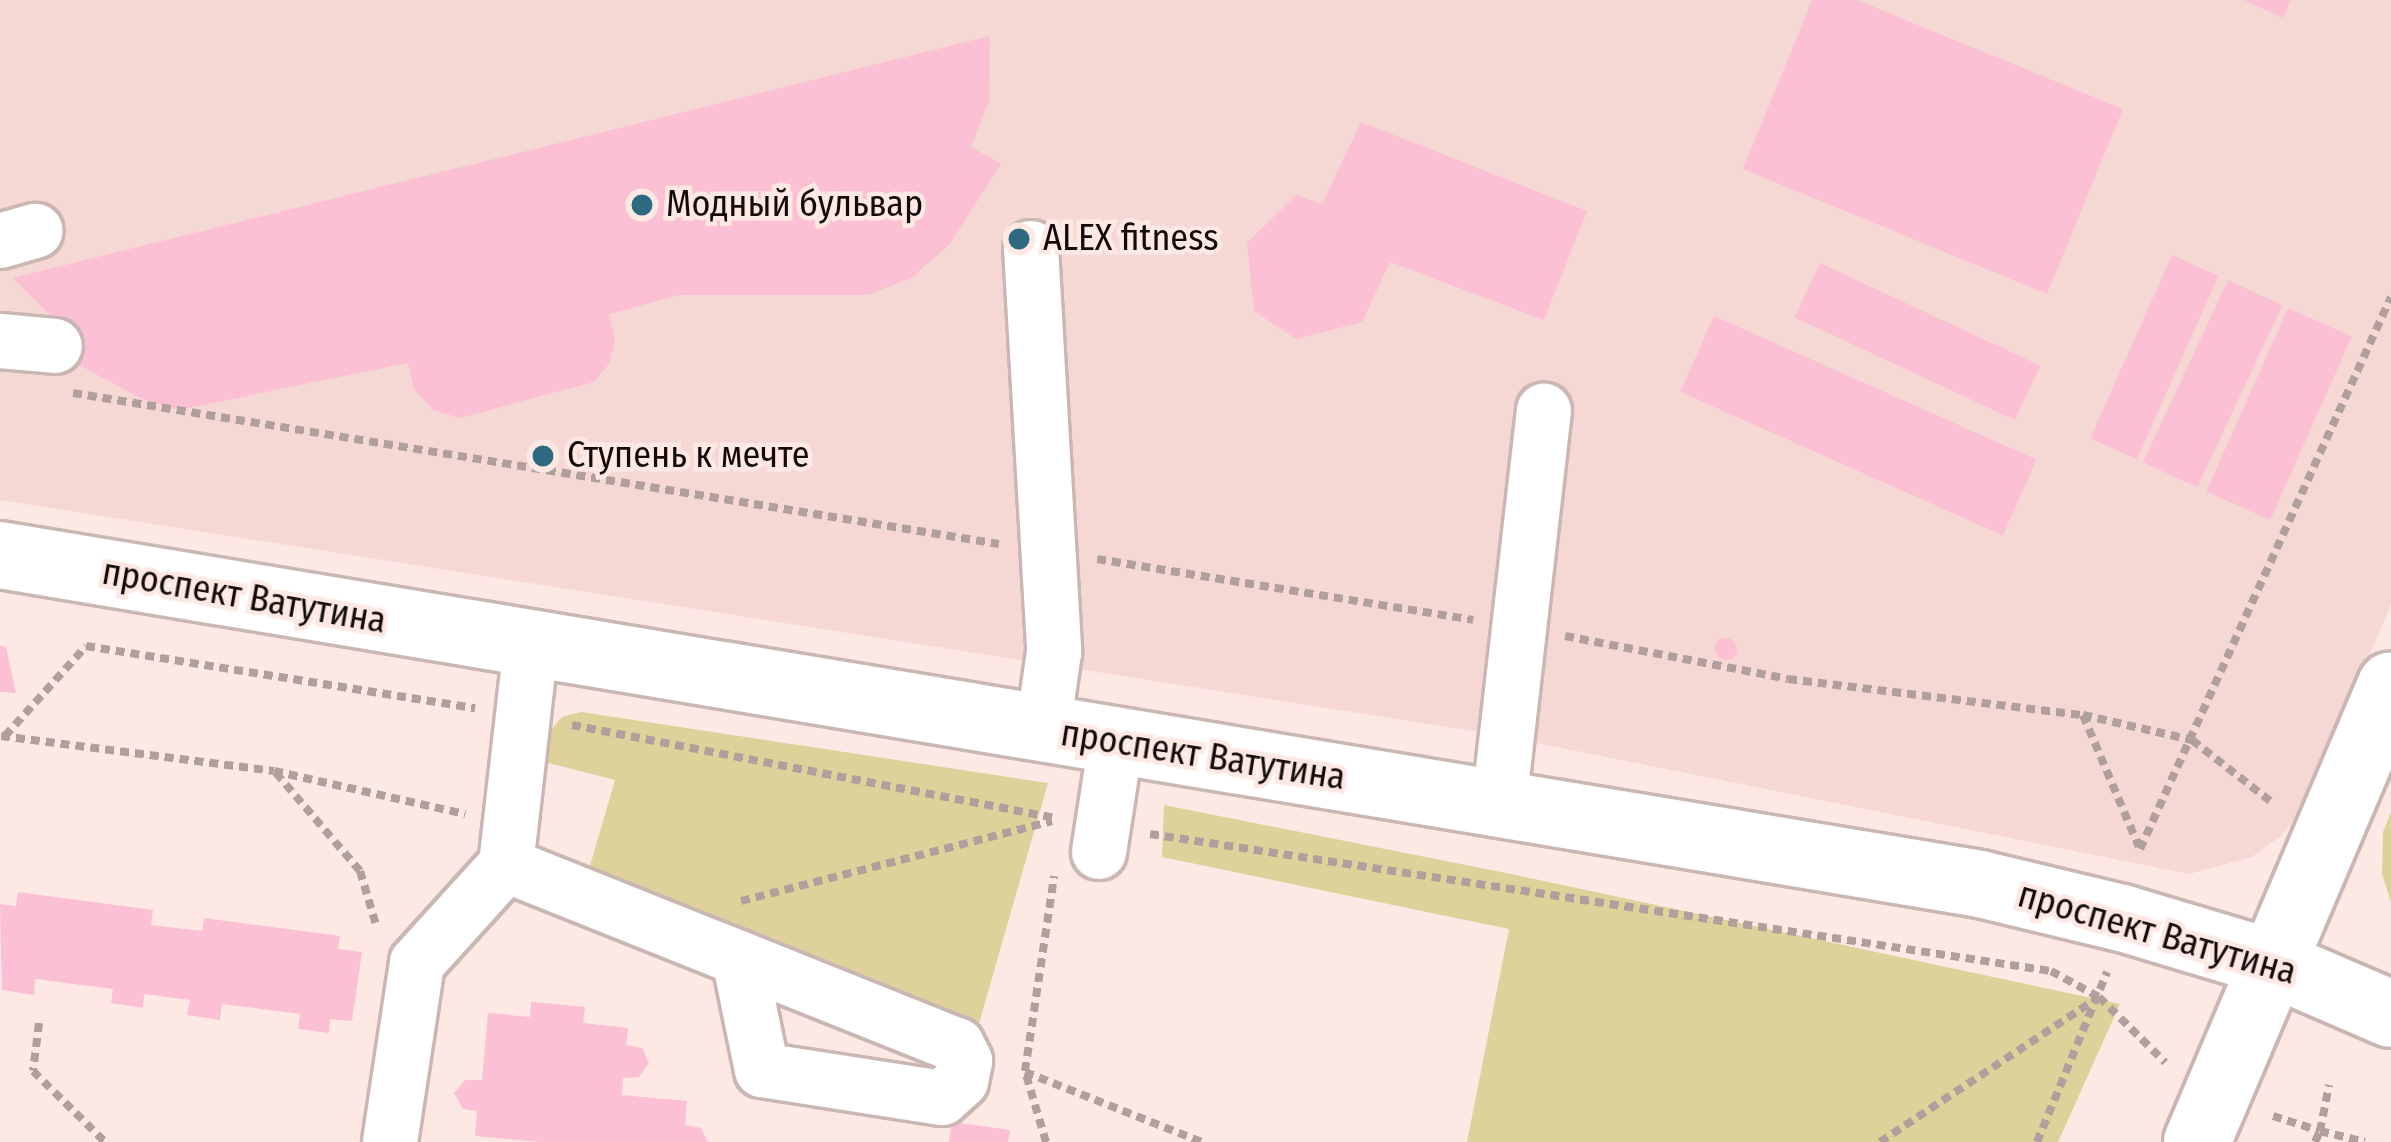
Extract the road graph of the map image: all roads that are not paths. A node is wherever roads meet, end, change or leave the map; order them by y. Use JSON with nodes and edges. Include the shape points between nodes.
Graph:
{"nodes":[{"id":1,"x":1030,"y":248,"type":"dead end"},
{"id":2,"x":0,"y":340,"type":"edge"},
{"id":3,"x":55,"y":346,"type":"dead end"},
{"id":4,"x":1544,"y":411,"type":"dead end"},
{"id":5,"x":0,"y":555,"type":"edge"},
{"id":6,"x":531,"y":646,"type":"junction"},
{"id":7,"x":2391,"y":686,"type":"edge"},
{"id":8,"x":1043,"y":729,"type":"junction"},
{"id":9,"x":1116,"y":742,"type":"junction"},
{"id":10,"x":1499,"y":805,"type":"junction"},
{"id":11,"x":1076,"y":841,"type":"road end"},
{"id":12,"x":508,"y":845,"type":"junction"},
{"id":13,"x":739,"y":958,"type":"junction"},
{"id":14,"x":2275,"y":964,"type":"junction"},
{"id":15,"x":2391,"y":1014,"type":"edge"},
{"id":16,"x":390,"y":1142,"type":"edge"},
{"id":17,"x":2198,"y":1142,"type":"edge"}],
"edges":[{"from":1,"to":8,"type":"lane","via":[[1054,652]]},
{"from":2,"to":3,"type":"lane"},
{"from":4,"to":10,"type":"lane"},
{"from":5,"to":6,"type":"main road","name":"проспект Ватутина"},
{"from":6,"to":8,"type":"main road","name":"проспект Ватутина"},
{"from":6,"to":12,"type":"lane"},
{"from":7,"to":14,"type":"main road"},
{"from":8,"to":9,"type":"main road","name":"проспект Ватутина"},
{"from":9,"to":10,"type":"main road","name":"проспект Ватутина"},
{"from":9,"to":11,"type":"lane"},
{"from":10,"to":14,"type":"main road","name":"проспект Ватутина","via":[[1980,884]]},
{"from":12,"to":13,"type":"lane","via":[[652,923]]},
{"from":12,"to":16,"type":"lane","via":[[417,963]]},
{"from":13,"to":13,"type":"lane","via":[[957,1045],[965,1061],[961,1081],[942,1098],[762,1070]]},
{"from":14,"to":15,"type":"main road","name":"проспект Ватутина"},
{"from":14,"to":17,"type":"main road"}]}
